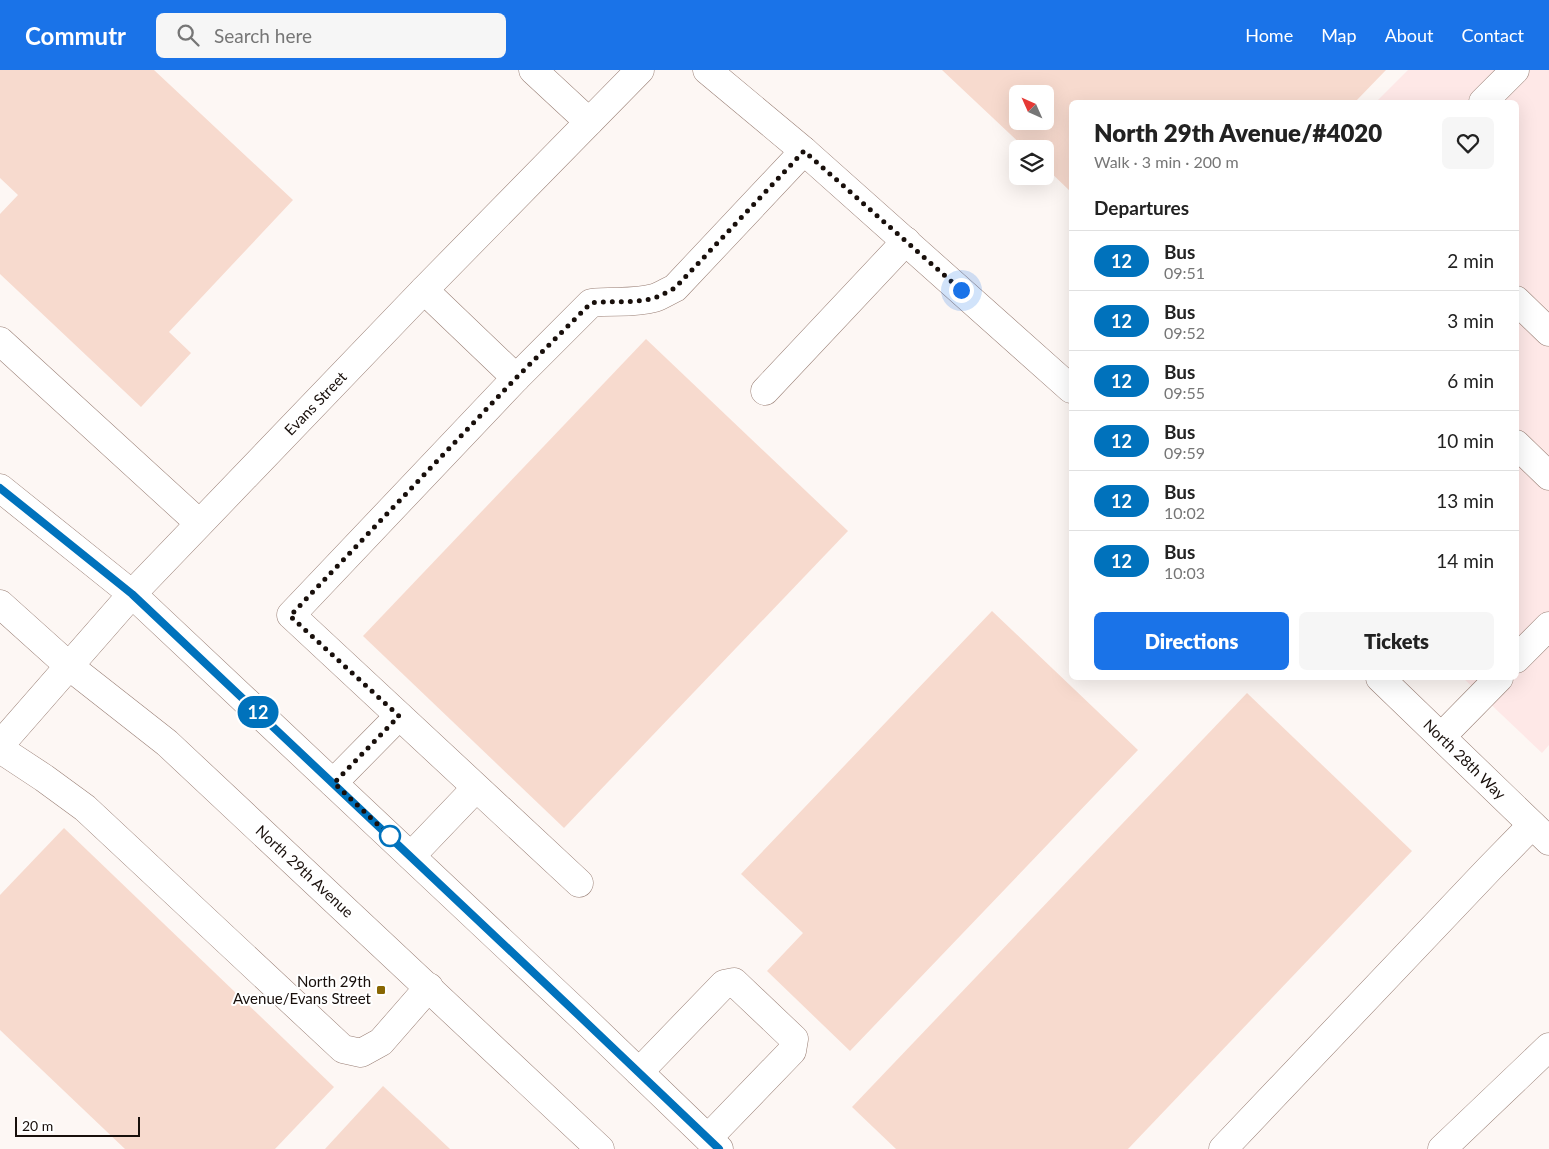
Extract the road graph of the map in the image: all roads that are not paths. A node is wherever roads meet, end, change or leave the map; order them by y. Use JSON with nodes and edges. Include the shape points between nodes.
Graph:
{"nodes":[{"id":1,"x":533,"y":70,"type":"edge"},
{"id":2,"x":640,"y":70,"type":"edge"},
{"id":3,"x":707,"y":70,"type":"edge"},
{"id":4,"x":1515,"y":70,"type":"edge"},
{"id":5,"x":1485,"y":100,"type":"edge"},
{"id":6,"x":589,"y":122,"type":"junction"},
{"id":7,"x":804,"y":151,"type":"junction"},
{"id":8,"x":906,"y":242,"type":"junction"},
{"id":9,"x":424,"y":290,"type":"junction"},
{"id":10,"x":1519,"y":303,"type":"edge"},
{"id":11,"x":1549,"y":332,"type":"edge"},
{"id":12,"x":0,"y":341,"type":"edge"},
{"id":13,"x":516,"y":378,"type":"junction"},
{"id":14,"x":1069,"y":386,"type":"edge"},
{"id":15,"x":765,"y":391,"type":"dead end"},
{"id":16,"x":1519,"y":447,"type":"edge"},
{"id":17,"x":1549,"y":476,"type":"edge"},
{"id":18,"x":0,"y":488,"type":"edge"},
{"id":19,"x":200,"y":524,"type":"junction"},
{"id":20,"x":132,"y":594,"type":"junction"},
{"id":21,"x":0,"y":604,"type":"edge"},
{"id":22,"x":1549,"y":626,"type":"edge"},
{"id":23,"x":1519,"y":656,"type":"edge"},
{"id":24,"x":69,"y":666,"type":"junction"},
{"id":25,"x":1382,"y":680,"type":"edge"},
{"id":26,"x":1497,"y":680,"type":"edge"},
{"id":27,"x":399,"y":716,"type":"junction"},
{"id":28,"x":1442,"y":736,"type":"junction"},
{"id":29,"x":0,"y":747,"type":"edge"},
{"id":30,"x":334,"y":783,"type":"junction"},
{"id":31,"x":476,"y":788,"type":"junction"},
{"id":32,"x":1541,"y":833,"type":"edge"},
{"id":33,"x":411,"y":856,"type":"junction"},
{"id":34,"x":579,"y":883,"type":"dead end"},
{"id":35,"x":429,"y":987,"type":"junction"},
{"id":36,"x":1549,"y":1047,"type":"edge"},
{"id":37,"x":639,"y":1072,"type":"junction"},
{"id":38,"x":714,"y":1144,"type":"edge"},
{"id":39,"x":600,"y":1149,"type":"edge"},
{"id":40,"x":1223,"y":1149,"type":"edge"},
{"id":41,"x":1442,"y":1149,"type":"edge"}],
"edges":[{"from":1,"to":6,"type":"street"},
{"from":2,"to":6,"type":"street","name":"Evans Street"},
{"from":3,"to":7,"type":"street"},
{"from":4,"to":5,"type":"street"},
{"from":6,"to":9,"type":"street","name":"Evans Street"},
{"from":7,"to":8,"type":"street"},
{"from":7,"to":13,"type":"street","via":[[675,288],[655,298],[591,303]]},
{"from":8,"to":14,"type":"street"},
{"from":8,"to":15,"type":"street"},
{"from":9,"to":13,"type":"street"},
{"from":9,"to":19,"type":"street","name":"Evans Street"},
{"from":10,"to":11,"type":"street"},
{"from":12,"to":19,"type":"street"},
{"from":13,"to":27,"type":"street","via":[[290,616]]},
{"from":16,"to":17,"type":"street"},
{"from":18,"to":20,"type":"street"},
{"from":19,"to":20,"type":"street","name":"Evans Street"},
{"from":20,"to":24,"type":"street","name":"Evans Street"},
{"from":20,"to":30,"type":"street"},
{"from":21,"to":24,"type":"street","name":"North 29th Avenue"},
{"from":22,"to":23,"type":"street"},
{"from":24,"to":29,"type":"street","name":"Evans Street"},
{"from":24,"to":35,"type":"street","name":"North 29th Avenue","via":[[167,743]]},
{"from":25,"to":28,"type":"street","name":"North 28th Way"},
{"from":26,"to":28,"type":"street"},
{"from":27,"to":30,"type":"street"},
{"from":27,"to":31,"type":"street"},
{"from":28,"to":32,"type":"street","name":"North 28th Way"},
{"from":29,"to":35,"type":"street","via":[[85,808],[343,1048],[361,1053],[381,1042]]},
{"from":30,"to":33,"type":"street"},
{"from":31,"to":33,"type":"street"},
{"from":31,"to":34,"type":"street"},
{"from":32,"to":40,"type":"street","via":[[1488,869]]},
{"from":33,"to":37,"type":"street"},
{"from":35,"to":39,"type":"street","name":"North 29th Avenue"},
{"from":36,"to":41,"type":"street"},
{"from":37,"to":38,"type":"street"},
{"from":37,"to":38,"type":"street","via":[[724,984],[734,982],[794,1039],[792,1051]]}]}
